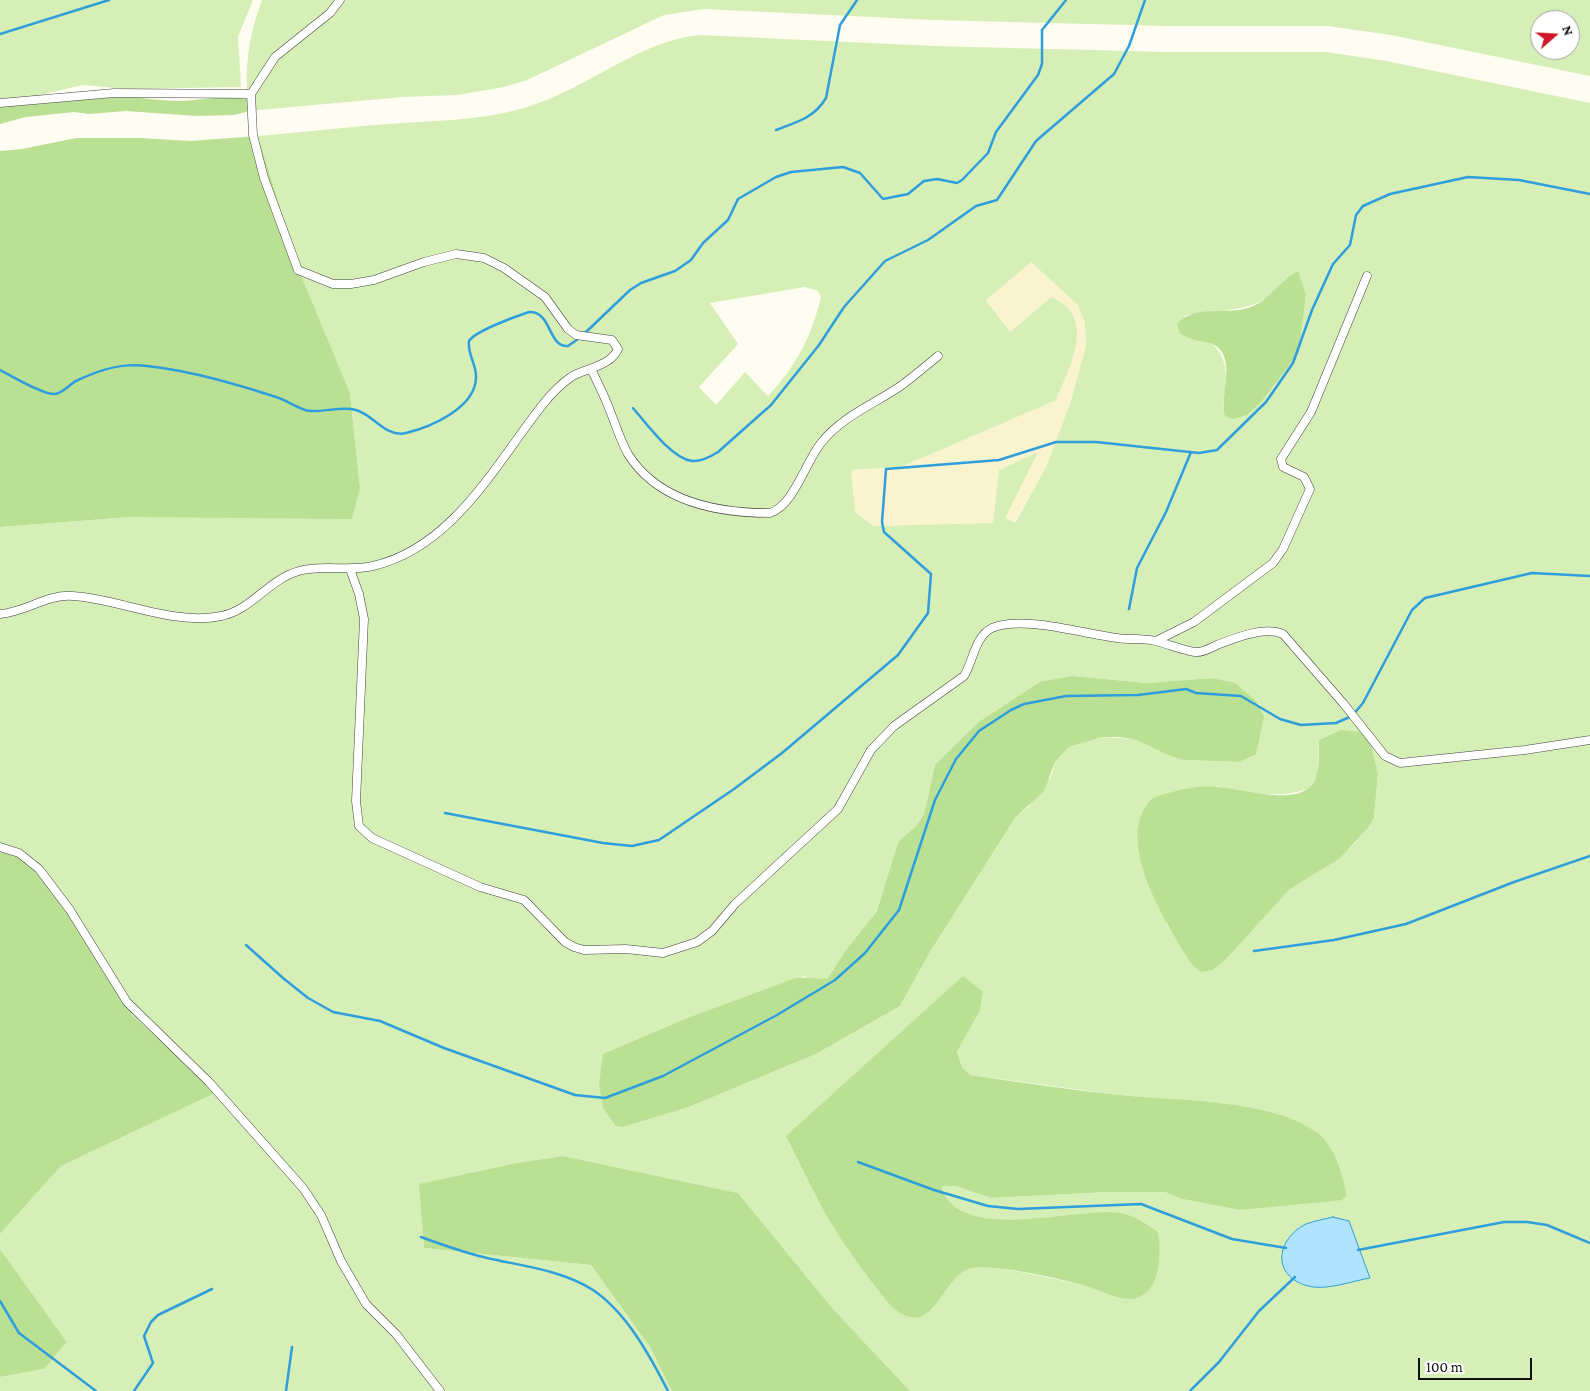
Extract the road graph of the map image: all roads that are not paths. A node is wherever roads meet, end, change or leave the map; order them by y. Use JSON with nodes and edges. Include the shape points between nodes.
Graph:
{"nodes":[{"id":1,"x":340,"y":0,"type":"edge"},
{"id":2,"x":251,"y":94,"type":"junction"},
{"id":3,"x":0,"y":103,"type":"edge"},
{"id":4,"x":1367,"y":276,"type":"dead end"},
{"id":5,"x":938,"y":356,"type":"dead end"},
{"id":6,"x":591,"y":369,"type":"junction"},
{"id":7,"x":350,"y":569,"type":"junction"},
{"id":8,"x":0,"y":614,"type":"edge"},
{"id":9,"x":1156,"y":641,"type":"junction"},
{"id":10,"x":1590,"y":740,"type":"edge"},
{"id":11,"x":0,"y":847,"type":"edge"},
{"id":12,"x":440,"y":1391,"type":"edge"}],
"edges":[{"from":1,"to":2,"type":"street","via":[[330,13],[275,57]]},
{"from":2,"to":3,"type":"street","via":[[114,93]]},
{"from":2,"to":6,"type":"street","via":[[253,135],[264,178],[298,270],[333,284],[352,284],[456,254],[484,258],[545,297],[576,335],[602,338],[617,344],[616,354]]},
{"from":4,"to":9,"type":"street","via":[[1311,412],[1281,459],[1283,467],[1304,477],[1310,490],[1278,557],[1194,622]]},
{"from":5,"to":6,"type":"street","via":[[829,434],[808,460],[788,499],[770,513],[702,506],[678,497],[650,478],[623,444]]},
{"from":6,"to":7,"type":"street","via":[[571,377],[555,390],[502,462],[432,538],[392,560]]},
{"from":7,"to":8,"type":"street","via":[[317,567],[288,574],[245,606],[221,616],[182,617],[70,596],[54,597]]},
{"from":7,"to":9,"type":"street","via":[[364,620],[356,801],[359,826],[372,838],[421,861],[480,887],[524,900],[565,942],[584,950],[626,949],[663,953],[706,936],[838,809],[871,750],[894,726],[964,676],[979,641],[992,628],[1038,625]]},
{"from":9,"to":10,"type":"street","via":[[1200,652],[1254,634],[1270,631],[1283,634],[1385,756],[1400,763]]},
{"from":11,"to":12,"type":"street","via":[[19,853],[39,869],[70,910],[127,1002],[209,1082],[303,1188],[321,1215],[366,1304],[396,1334]]}]}
